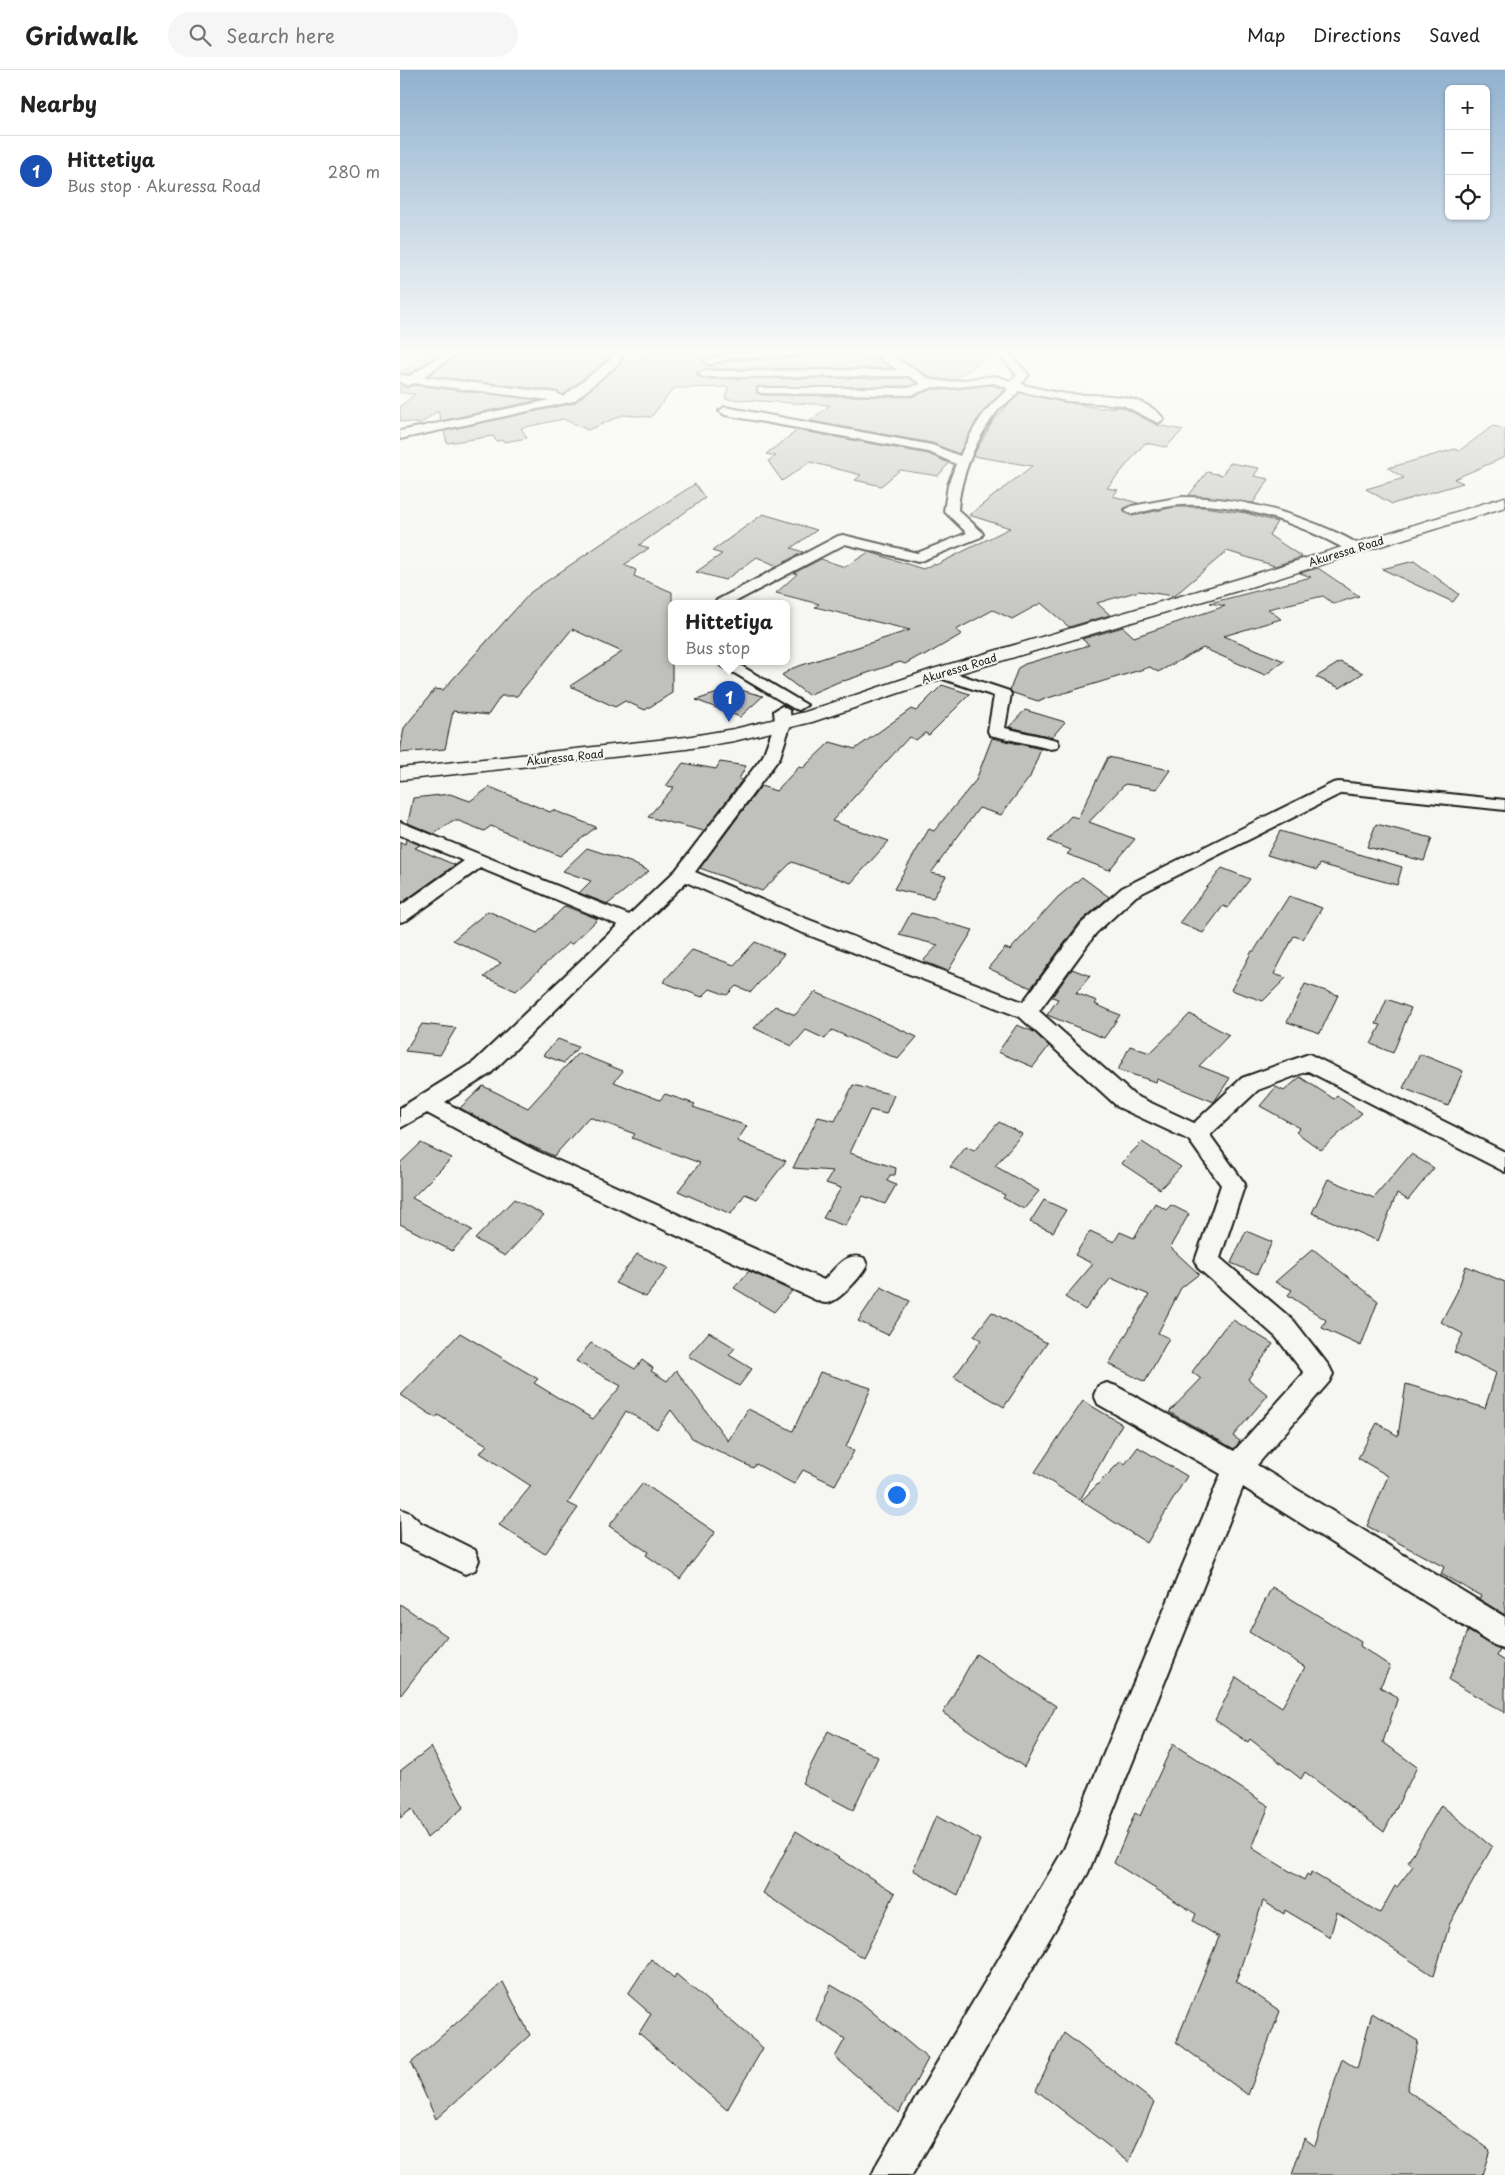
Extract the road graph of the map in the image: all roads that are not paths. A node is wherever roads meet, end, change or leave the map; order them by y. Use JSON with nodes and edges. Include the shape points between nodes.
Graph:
{"nodes":[{"id":1,"x":928,"y":448,"type":"edge"},
{"id":2,"x":971,"y":448,"type":"edge"},
{"id":3,"x":963,"y":462,"type":"junction"},
{"id":4,"x":1505,"y":491,"type":"edge"},
{"id":5,"x":1505,"y":502,"type":"edge"},
{"id":6,"x":1132,"y":510,"type":"dead end"},
{"id":7,"x":1347,"y":544,"type":"junction"},
{"id":8,"x":728,"y":600,"type":"edge"},
{"id":9,"x":727,"y":665,"type":"edge"},
{"id":10,"x":940,"y":673,"type":"junction"},
{"id":11,"x":788,"y":713,"type":"junction"},
{"id":12,"x":1051,"y":744,"type":"dead end"},
{"id":13,"x":400,"y":762,"type":"edge"},
{"id":14,"x":400,"y":774,"type":"edge"},
{"id":15,"x":1505,"y":805,"type":"edge"},
{"id":16,"x":400,"y":828,"type":"edge"},
{"id":17,"x":478,"y":860,"type":"junction"},
{"id":18,"x":683,"y":874,"type":"junction"},
{"id":19,"x":400,"y":915,"type":"edge"},
{"id":20,"x":630,"y":923,"type":"junction"},
{"id":21,"x":1027,"y":1012,"type":"junction"},
{"id":22,"x":427,"y":1104,"type":"junction"},
{"id":23,"x":400,"y":1119,"type":"edge"},
{"id":24,"x":1197,"y":1134,"type":"junction"},
{"id":25,"x":1505,"y":1163,"type":"edge"},
{"id":26,"x":856,"y":1265,"type":"dead end"},
{"id":27,"x":1107,"y":1395,"type":"dead end"},
{"id":28,"x":1237,"y":1468,"type":"junction"},
{"id":29,"x":400,"y":1523,"type":"edge"},
{"id":30,"x":465,"y":1560,"type":"dead end"},
{"id":31,"x":1505,"y":1634,"type":"edge"},
{"id":32,"x":891,"y":2175,"type":"edge"}],
"edges":[{"from":1,"to":3,"type":"street"},
{"from":2,"to":3,"type":"street"},
{"from":3,"to":8,"type":"street","via":[[951,498],[951,511],[976,534],[918,558],[843,539]]},
{"from":4,"to":7,"type":"highway","name":"Akuressa Road"},
{"from":5,"to":7,"type":"highway","name":"Akuressa Road"},
{"from":6,"to":7,"type":"street","via":[[1181,501],[1245,505]]},
{"from":7,"to":10,"type":"highway","name":"Akuressa Road","via":[[1241,584]]},
{"from":7,"to":11,"type":"highway","name":"Akuressa Road","via":[[925,663]]},
{"from":9,"to":11,"type":"street"},
{"from":10,"to":11,"type":"highway","name":"Akuressa Road","via":[[828,711]]},
{"from":10,"to":12,"type":"street","via":[[1003,694],[996,731]]},
{"from":11,"to":13,"type":"highway","name":"Akuressa Road","via":[[688,729]]},
{"from":11,"to":14,"type":"highway","name":"Akuressa Road","via":[[734,735],[624,751]]},
{"from":11,"to":18,"type":"street","via":[[771,757]]},
{"from":15,"to":21,"type":"street","via":[[1339,787],[1129,892],[1089,928]]},
{"from":16,"to":17,"type":"street"},
{"from":17,"to":19,"type":"street"},
{"from":17,"to":20,"type":"street"},
{"from":18,"to":20,"type":"street"},
{"from":18,"to":21,"type":"street","via":[[810,928]]},
{"from":20,"to":22,"type":"street","via":[[482,1068]]},
{"from":21,"to":24,"type":"street","via":[[1126,1101]]},
{"from":22,"to":23,"type":"street"},
{"from":22,"to":26,"type":"street","via":[[526,1156],[827,1293]]},
{"from":24,"to":25,"type":"street","via":[[1250,1084],[1309,1062]]},
{"from":24,"to":28,"type":"street","via":[[1233,1184],[1207,1262],[1285,1329],[1320,1374]]},
{"from":27,"to":28,"type":"street"},
{"from":28,"to":31,"type":"street"},
{"from":28,"to":32,"type":"street","via":[[1076,1861]]},
{"from":29,"to":30,"type":"street","via":[[411,1534]]}]}
